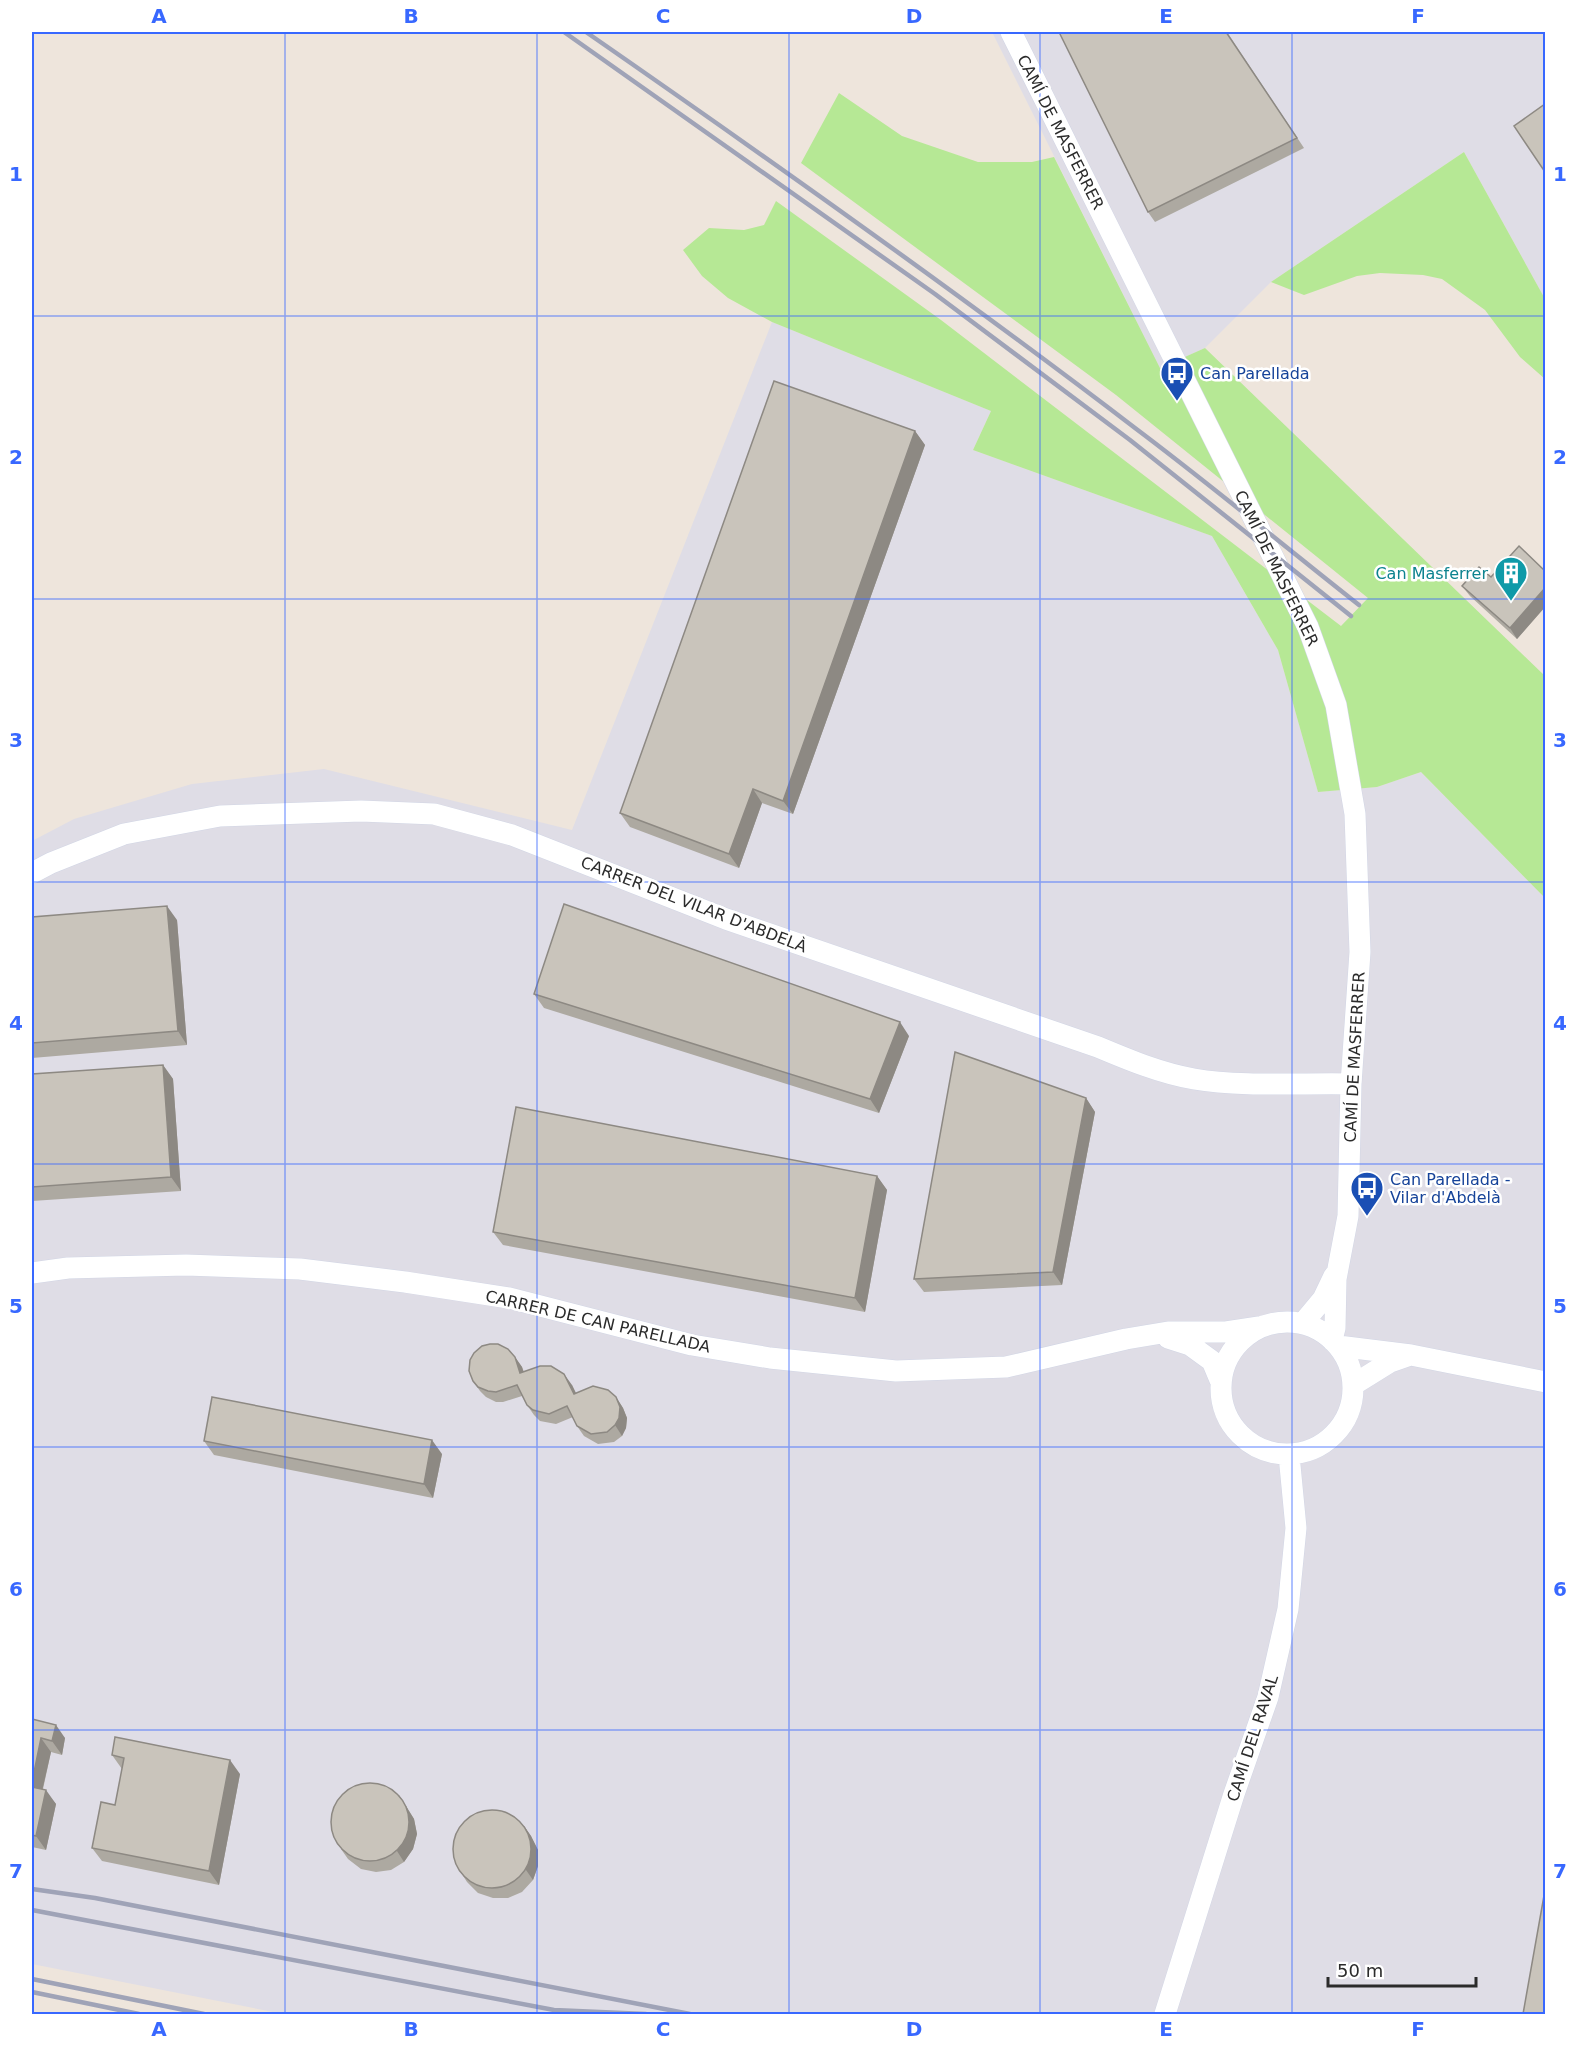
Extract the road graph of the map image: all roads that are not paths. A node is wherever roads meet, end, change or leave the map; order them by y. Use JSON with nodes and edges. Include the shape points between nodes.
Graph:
{"nodes":[{"id":1,"x":1011,"y":32,"type":"edge"},
{"id":2,"x":32,"y":873,"type":"edge"},
{"id":3,"x":1351,"y":1084,"type":"junction"},
{"id":4,"x":1340,"y":1259,"type":"junction"},
{"id":5,"x":32,"y":1273,"type":"edge"},
{"id":6,"x":1303,"y":1323,"type":"junction"},
{"id":7,"x":1258,"y":1327,"type":"junction"},
{"id":8,"x":1126,"y":1339,"type":"junction"},
{"id":9,"x":1335,"y":1343,"type":"junction"},
{"id":10,"x":1411,"y":1355,"type":"junction"},
{"id":11,"x":1221,"y":1380,"type":"junction"},
{"id":12,"x":1545,"y":1382,"type":"edge"},
{"id":13,"x":1353,"y":1384,"type":"junction"},
{"id":14,"x":1289,"y":1455,"type":"junction"},
{"id":15,"x":1164,"y":2014,"type":"edge"}],
"edges":[{"from":1,"to":3,"type":"street","name":"CAMÍ DE MASFERRER","via":[[1308,627],[1336,705],[1355,814],[1360,952]]},
{"from":2,"to":3,"type":"street","name":"CARRER DEL VILAR D'ABDELÀ","via":[[124,834],[220,816],[361,811],[434,814],[512,835],[726,919],[1143,1066],[1195,1079]]},
{"from":3,"to":4,"type":"street","name":"CAMÍ DE MASFERRER","via":[[1348,1216]]},
{"from":4,"to":6,"type":"street","name":"CAMÍ DE MASFERRER","via":[[1323,1299]]},
{"from":4,"to":9,"type":"street","name":"CAMÍ DE MASFERRER"},
{"from":5,"to":8,"type":"street","name":"CARRER DE CAN PARELLADA","via":[[68,1268],[186,1265],[300,1269],[509,1298],[692,1345],[896,1371],[1006,1367]]},
{"from":6,"to":7,"type":"street","via":[[1281,1321]]},
{"from":6,"to":9,"type":"street"},
{"from":7,"to":8,"type":"street","name":"CARRER DE CAN PARELLADA","via":[[1226,1332],[1168,1332]]},
{"from":7,"to":11,"type":"street","via":[[1240,1340],[1227,1358]]},
{"from":8,"to":11,"type":"street","name":"CARRER DE CAN PARELLADA","via":[[1166,1337],[1190,1345],[1212,1360]]},
{"from":9,"to":10,"type":"street"},
{"from":9,"to":13,"type":"street","via":[[1349,1364]]},
{"from":10,"to":12,"type":"street"},
{"from":10,"to":13,"type":"street","via":[[1390,1362]]},
{"from":11,"to":14,"type":"street","via":[[1222,1403],[1231,1424],[1246,1441],[1267,1452]]},
{"from":13,"to":14,"type":"street","via":[[1351,1406],[1342,1425],[1328,1440]]},
{"from":14,"to":15,"type":"street","name":"CAMÍ DEL RAVAL","via":[[1296,1528],[1288,1609],[1268,1697]]}]}
